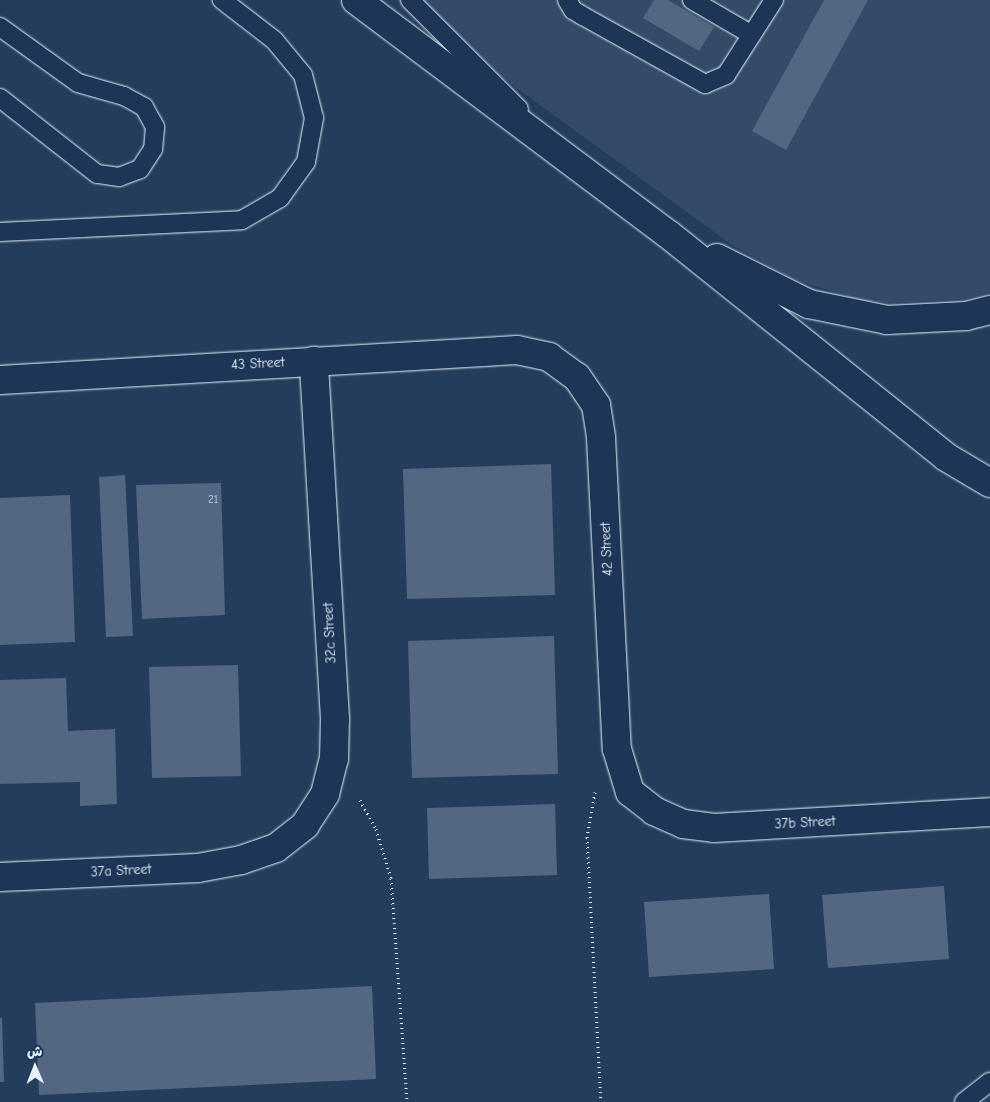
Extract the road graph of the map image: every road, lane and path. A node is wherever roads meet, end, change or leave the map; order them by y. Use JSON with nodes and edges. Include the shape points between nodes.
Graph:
{"nodes":[{"id":1,"x":222,"y":0,"type":"edge"},
{"id":2,"x":356,"y":0,"type":"edge"},
{"id":3,"x":410,"y":0,"type":"edge"},
{"id":4,"x":567,"y":0,"type":"edge"},
{"id":5,"x":692,"y":0,"type":"edge"},
{"id":6,"x":774,"y":0,"type":"edge"},
{"id":7,"x":0,"y":27,"type":"edge"},
{"id":8,"x":752,"y":35,"type":"junction"},
{"id":9,"x":0,"y":98,"type":"edge"},
{"id":10,"x":572,"y":162,"type":"junction"},
{"id":11,"x":0,"y":232,"type":"edge"},
{"id":12,"x":668,"y":234,"type":"junction"},
{"id":13,"x":990,"y":310,"type":"edge"},
{"id":14,"x":517,"y":350,"type":"joint"},
{"id":15,"x":314,"y":361,"type":"junction"},
{"id":16,"x":0,"y":380,"type":"edge"},
{"id":17,"x":990,"y":483,"type":"edge"},
{"id":18,"x":617,"y":749,"type":"junction"},
{"id":19,"x":334,"y":760,"type":"junction"},
{"id":20,"x":630,"y":792,"type":"joint"},
{"id":21,"x":990,"y":812,"type":"edge"},
{"id":22,"x":242,"y":860,"type":"joint"},
{"id":23,"x":0,"y":876,"type":"edge"},
{"id":24,"x":990,"y":1082,"type":"edge"},
{"id":25,"x":407,"y":1102,"type":"edge"},
{"id":26,"x":601,"y":1102,"type":"edge"},
{"id":27,"x":964,"y":1102,"type":"edge"}],
"edges":[{"from":1,"to":11,"type":"lane","via":[[274,40],[303,75],[314,118],[306,162],[280,198],[242,220]]},
{"from":2,"to":10,"type":"street"},
{"from":3,"to":10,"type":"lane"},
{"from":4,"to":8,"type":"lane","via":[[582,16],[705,84],[717,82],[726,75]]},
{"from":5,"to":8,"type":"lane"},
{"from":6,"to":8,"type":"lane"},
{"from":7,"to":9,"type":"lane","via":[[78,82],[124,96],[144,107],[155,127],[153,149],[140,168],[119,177],[97,174]]},
{"from":10,"to":12,"type":"street"},
{"from":12,"to":13,"type":"street","via":[[809,304],[887,320],[966,316]]},
{"from":12,"to":17,"type":"street","via":[[946,457]]},
{"from":14,"to":15,"type":"street","name":"43 Street"},
{"from":14,"to":18,"type":"street","name":"42 Street","via":[[550,357],[577,377],[596,405],[601,438]]},
{"from":15,"to":16,"type":"street","name":"43 Street"},
{"from":15,"to":19,"type":"street","name":"32c Street","via":[[335,709]]},
{"from":18,"to":20,"type":"street","name":"42 Street"},
{"from":18,"to":26,"type":"path","via":[[592,797],[586,837]]},
{"from":19,"to":22,"type":"street","name":"32c Street","via":[[325,794],[305,825],[276,848]]},
{"from":19,"to":25,"type":"path","via":[[376,829],[391,878]]},
{"from":20,"to":21,"type":"street","name":"37b Street","via":[[654,811],[683,824],[714,828]]},
{"from":22,"to":23,"type":"street","name":"37a Street","via":[[198,868]]},
{"from":24,"to":27,"type":"lane"}]}
